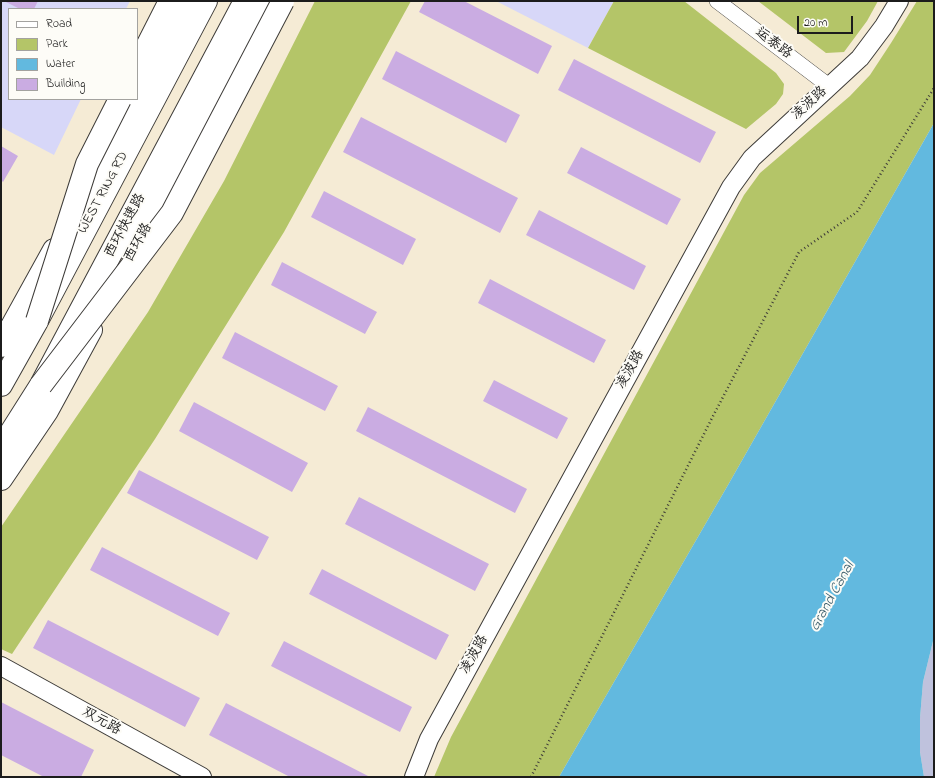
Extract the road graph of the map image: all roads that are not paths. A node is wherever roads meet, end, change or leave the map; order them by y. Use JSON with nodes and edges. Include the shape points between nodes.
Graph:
{"nodes":[{"id":1,"x":170,"y":1,"type":"edge"},
{"id":2,"x":186,"y":1,"type":"edge"},
{"id":3,"x":206,"y":1,"type":"edge"},
{"id":4,"x":245,"y":1,"type":"edge"},
{"id":5,"x":266,"y":1,"type":"edge"},
{"id":6,"x":283,"y":1,"type":"edge"},
{"id":7,"x":717,"y":1,"type":"edge"},
{"id":8,"x":899,"y":1,"type":"edge"},
{"id":9,"x":138,"y":64,"type":"edge"},
{"id":10,"x":829,"y":86,"type":"junction"},
{"id":11,"x":138,"y":94,"type":"edge"},
{"id":12,"x":119,"y":100,"type":"edge"},
{"id":13,"x":135,"y":100,"type":"edge"},
{"id":14,"x":37,"y":321,"type":"junction"},
{"id":15,"x":1,"y":346,"type":"edge"},
{"id":16,"x":1,"y":385,"type":"edge"},
{"id":17,"x":41,"y":385,"type":"junction"},
{"id":18,"x":1,"y":448,"type":"edge"},
{"id":19,"x":1,"y":479,"type":"edge"},
{"id":20,"x":1,"y":666,"type":"edge"},
{"id":21,"x":202,"y":777,"type":"edge"},
{"id":22,"x":414,"y":777,"type":"edge"}],
"edges":[{"from":1,"to":9,"type":"main road"},
{"from":2,"to":11,"type":"main road"},
{"from":3,"to":14,"type":"main road","name":"WEST RING RD","bridge":true},
{"from":4,"to":17,"type":"main road","name":"西环快速路","bridge":true},
{"from":5,"to":19,"type":"main road","name":"西环路","via":[[174,178],[47,411]]},
{"from":6,"to":17,"type":"main road","bridge":true,"via":[[172,213]]},
{"from":7,"to":10,"type":"street","name":"运泰路"},
{"from":8,"to":10,"type":"street","name":"凌波路","via":[[860,58]]},
{"from":10,"to":22,"type":"street","name":"凌波路","via":[[752,158],[731,187],[429,739]]},
{"from":12,"to":14,"type":"main road","bridge":true,"via":[[87,164]]},
{"from":13,"to":15,"type":"main road"},
{"from":14,"to":16,"type":"main road","name":"WEST RING RD"},
{"from":17,"to":18,"type":"main road","name":"西环快速路"},
{"from":20,"to":21,"type":"street","name":"双元路"}]}
